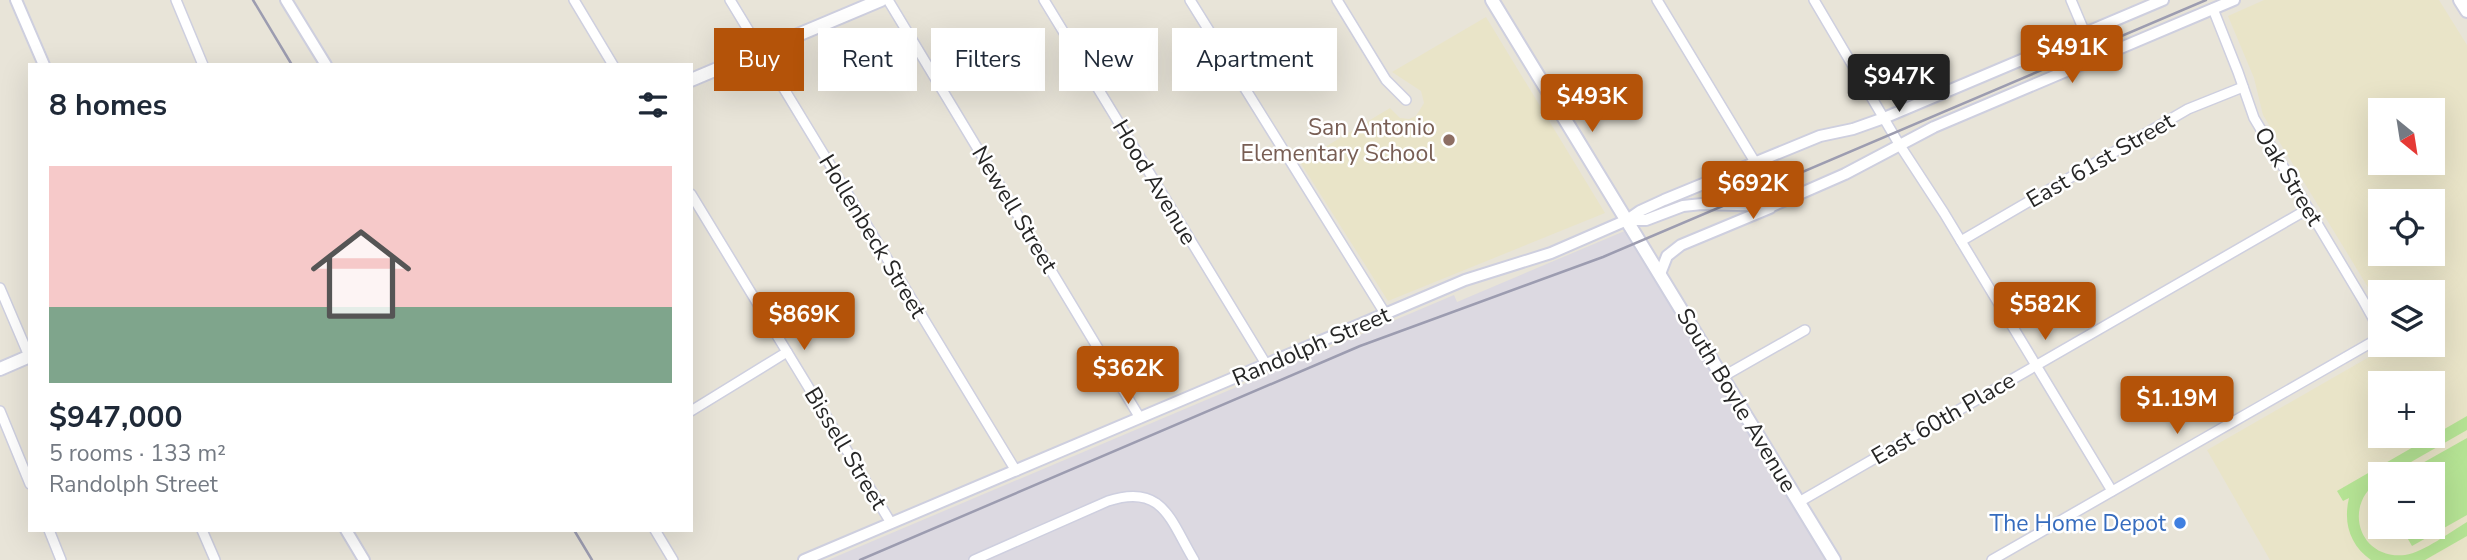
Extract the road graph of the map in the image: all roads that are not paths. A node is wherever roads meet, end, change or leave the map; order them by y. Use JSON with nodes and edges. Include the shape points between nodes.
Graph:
{"nodes":[{"id":1,"x":16,"y":0,"type":"edge"},
{"id":2,"x":176,"y":0,"type":"edge"},
{"id":3,"x":286,"y":0,"type":"edge"},
{"id":4,"x":574,"y":0,"type":"edge"},
{"id":5,"x":730,"y":0,"type":"edge"},
{"id":6,"x":881,"y":0,"type":"edge"},
{"id":7,"x":888,"y":0,"type":"edge"},
{"id":8,"x":1044,"y":0,"type":"edge"},
{"id":9,"x":1190,"y":0,"type":"edge"},
{"id":10,"x":1336,"y":0,"type":"edge"},
{"id":11,"x":1492,"y":0,"type":"edge"},
{"id":12,"x":1657,"y":0,"type":"edge"},
{"id":13,"x":1814,"y":0,"type":"edge"},
{"id":14,"x":2071,"y":0,"type":"edge"},
{"id":15,"x":2163,"y":0,"type":"edge"},
{"id":16,"x":2234,"y":0,"type":"edge"},
{"id":17,"x":2460,"y":0,"type":"edge"},
{"id":18,"x":2213,"y":9,"type":"junction"},
{"id":19,"x":2467,"y":11,"type":"edge"},
{"id":20,"x":746,"y":28,"type":"edge"},
{"id":21,"x":804,"y":32,"type":"edge"},
{"id":22,"x":2085,"y":33,"type":"junction"},
{"id":23,"x":43,"y":63,"type":"edge"},
{"id":24,"x":203,"y":63,"type":"edge"},
{"id":25,"x":325,"y":63,"type":"edge"},
{"id":26,"x":612,"y":63,"type":"edge"},
{"id":27,"x":714,"y":70,"type":"edge"},
{"id":28,"x":693,"y":79,"type":"edge"},
{"id":29,"x":2243,"y":87,"type":"junction"},
{"id":30,"x":784,"y":91,"type":"edge"},
{"id":31,"x":1406,"y":100,"type":"dead end"},
{"id":32,"x":1884,"y":118,"type":"junction"},
{"id":33,"x":1899,"y":144,"type":"junction"},
{"id":34,"x":1755,"y":162,"type":"junction"},
{"id":35,"x":693,"y":197,"type":"edge"},
{"id":36,"x":1772,"y":206,"type":"junction"},
{"id":37,"x":2308,"y":209,"type":"junction"},
{"id":38,"x":1628,"y":220,"type":"junction"},
{"id":39,"x":1961,"y":241,"type":"junction"},
{"id":40,"x":1660,"y":274,"type":"junction"},
{"id":41,"x":0,"y":288,"type":"edge"},
{"id":42,"x":2368,"y":309,"type":"edge"},
{"id":43,"x":1386,"y":315,"type":"junction"},
{"id":44,"x":1805,"y":330,"type":"dead end"},
{"id":45,"x":2368,"y":344,"type":"edge"},
{"id":46,"x":787,"y":352,"type":"junction"},
{"id":47,"x":28,"y":354,"type":"edge"},
{"id":48,"x":28,"y":356,"type":"edge"},
{"id":49,"x":1266,"y":364,"type":"junction"},
{"id":50,"x":2035,"y":365,"type":"junction"},
{"id":51,"x":0,"y":369,"type":"edge"},
{"id":52,"x":1724,"y":376,"type":"junction"},
{"id":53,"x":693,"y":410,"type":"edge"},
{"id":54,"x":0,"y":411,"type":"edge"},
{"id":55,"x":1140,"y":418,"type":"junction"},
{"id":56,"x":1016,"y":471,"type":"junction"},
{"id":57,"x":28,"y":479,"type":"edge"},
{"id":58,"x":2112,"y":491,"type":"junction"},
{"id":59,"x":1799,"y":502,"type":"junction"},
{"id":60,"x":891,"y":523,"type":"junction"},
{"id":61,"x":49,"y":532,"type":"edge"},
{"id":62,"x":203,"y":532,"type":"edge"},
{"id":63,"x":347,"y":532,"type":"edge"},
{"id":64,"x":656,"y":532,"type":"edge"},
{"id":65,"x":61,"y":560,"type":"edge"},
{"id":66,"x":215,"y":560,"type":"edge"},
{"id":67,"x":364,"y":560,"type":"edge"},
{"id":68,"x":673,"y":560,"type":"edge"},
{"id":69,"x":804,"y":560,"type":"edge"},
{"id":70,"x":974,"y":560,"type":"edge"},
{"id":71,"x":1194,"y":560,"type":"edge"},
{"id":72,"x":1834,"y":560,"type":"edge"},
{"id":73,"x":1992,"y":560,"type":"edge"}],
"edges":[{"from":1,"to":23,"type":"street"},
{"from":2,"to":24,"type":"street"},
{"from":3,"to":25,"type":"street"},
{"from":4,"to":26,"type":"street"},
{"from":5,"to":20,"type":"street","name":"Hollenbeck Street"},
{"from":6,"to":21,"type":"main road"},
{"from":7,"to":55,"type":"street","name":"Newell Street"},
{"from":8,"to":49,"type":"street","name":"Hood Avenue"},
{"from":9,"to":43,"type":"street"},
{"from":10,"to":31,"type":"street","via":[[1386,80]]},
{"from":11,"to":38,"type":"main road","name":"South Boyle Avenue"},
{"from":12,"to":34,"type":"street"},
{"from":13,"to":32,"type":"street"},
{"from":14,"to":22,"type":"street"},
{"from":15,"to":22,"type":"street","name":"Randolph Street"},
{"from":16,"to":18,"type":"street","name":"Randolph Street"},
{"from":17,"to":19,"type":"main road"},
{"from":18,"to":29,"type":"street","name":"Oak Street"},
{"from":18,"to":33,"type":"street","name":"Randolph Street"},
{"from":22,"to":32,"type":"street","name":"Randolph Street"},
{"from":27,"to":28,"type":"main road"},
{"from":29,"to":37,"type":"street","name":"Oak Street","via":[[2254,118]]},
{"from":29,"to":39,"type":"street","name":"East 61st Street","via":[[2188,109]]},
{"from":30,"to":56,"type":"street","name":"Hollenbeck Street"},
{"from":32,"to":33,"type":"street"},
{"from":32,"to":34,"type":"street","name":"Randolph Street","via":[[1831,132]]},
{"from":33,"to":36,"type":"street","name":"Randolph Street"},
{"from":33,"to":39,"type":"street"},
{"from":34,"to":38,"type":"street","name":"Randolph Street"},
{"from":35,"to":46,"type":"street","name":"Bissell Street"},
{"from":36,"to":38,"type":"street","name":"Randolph Street","via":[[1703,204],[1646,220]]},
{"from":36,"to":40,"type":"street","via":[[1681,245],[1667,256]]},
{"from":37,"to":42,"type":"street","name":"Oak Street"},
{"from":37,"to":50,"type":"street","name":"East 60th Place"},
{"from":38,"to":40,"type":"main road","name":"South Boyle Avenue"},
{"from":38,"to":43,"type":"street","name":"Randolph Street","via":[[1551,253],[1465,280]]},
{"from":39,"to":50,"type":"street"},
{"from":40,"to":52,"type":"main road","name":"South Boyle Avenue"},
{"from":41,"to":47,"type":"street"},
{"from":43,"to":49,"type":"street","name":"Randolph Street"},
{"from":44,"to":52,"type":"street"},
{"from":45,"to":58,"type":"street"},
{"from":46,"to":53,"type":"street"},
{"from":46,"to":60,"type":"street","name":"Bissell Street"},
{"from":48,"to":51,"type":"main road"},
{"from":49,"to":55,"type":"street","name":"Randolph Street"},
{"from":50,"to":58,"type":"street"},
{"from":50,"to":59,"type":"street","name":"East 60th Place"},
{"from":52,"to":59,"type":"main road","name":"South Boyle Avenue"},
{"from":54,"to":57,"type":"street"},
{"from":55,"to":56,"type":"street","name":"Randolph Street"},
{"from":56,"to":60,"type":"street","name":"Randolph Street"},
{"from":58,"to":73,"type":"street"},
{"from":59,"to":72,"type":"main road","name":"South Boyle Avenue"},
{"from":60,"to":69,"type":"street","name":"Randolph Street"},
{"from":61,"to":65,"type":"street"},
{"from":62,"to":66,"type":"street"},
{"from":63,"to":67,"type":"street"},
{"from":64,"to":68,"type":"street"},
{"from":70,"to":71,"type":"street","via":[[1126,495],[1140,495],[1161,505]]}]}
